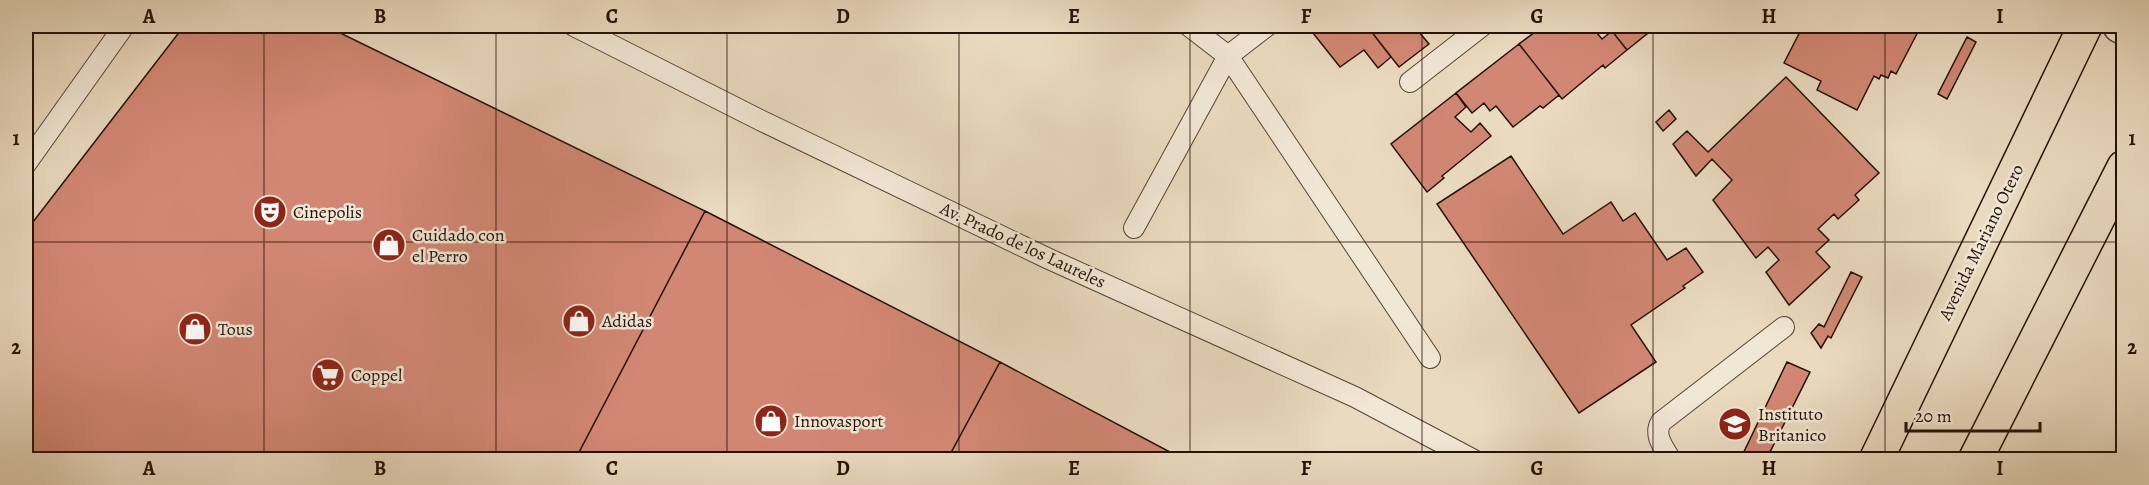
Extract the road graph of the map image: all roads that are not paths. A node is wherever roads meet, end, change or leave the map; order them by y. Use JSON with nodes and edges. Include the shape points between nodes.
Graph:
{"nodes":[{"id":1,"x":124,"y":26,"type":"edge"},
{"id":2,"x":574,"y":26,"type":"edge"},
{"id":3,"x":1189,"y":26,"type":"edge"},
{"id":4,"x":1267,"y":26,"type":"edge"},
{"id":5,"x":1482,"y":26,"type":"edge"},
{"id":6,"x":2085,"y":26,"type":"edge"},
{"id":7,"x":2120,"y":26,"type":"edge"},
{"id":8,"x":2124,"y":28,"type":"edge"},
{"id":9,"x":1228,"y":56,"type":"junction"},
{"id":10,"x":1410,"y":82,"type":"dead end"},
{"id":11,"x":26,"y":164,"type":"edge"},
{"id":12,"x":2124,"y":167,"type":"edge"},
{"id":13,"x":1134,"y":228,"type":"dead end"},
{"id":14,"x":1784,"y":327,"type":"dead end"},
{"id":15,"x":1430,"y":358,"type":"dead end"},
{"id":16,"x":1474,"y":459,"type":"edge"},
{"id":17,"x":1671,"y":459,"type":"edge"},
{"id":18,"x":1876,"y":459,"type":"edge"},
{"id":19,"x":1975,"y":459,"type":"edge"}],
"edges":[{"from":1,"to":11,"type":"lane"},
{"from":2,"to":16,"type":"lane","name":"Av. Prado de los Laureles","via":[[1049,259],[1355,397]]},
{"from":3,"to":9,"type":"lane"},
{"from":4,"to":9,"type":"lane"},
{"from":5,"to":10,"type":"lane"},
{"from":6,"to":18,"type":"main road","name":"Avenida Mariano Otero"},
{"from":7,"to":8,"type":"street"},
{"from":9,"to":13,"type":"lane"},
{"from":9,"to":15,"type":"lane"},
{"from":12,"to":19,"type":"main road"},
{"from":14,"to":17,"type":"lane","via":[[1665,418],[1658,434]]}]}
